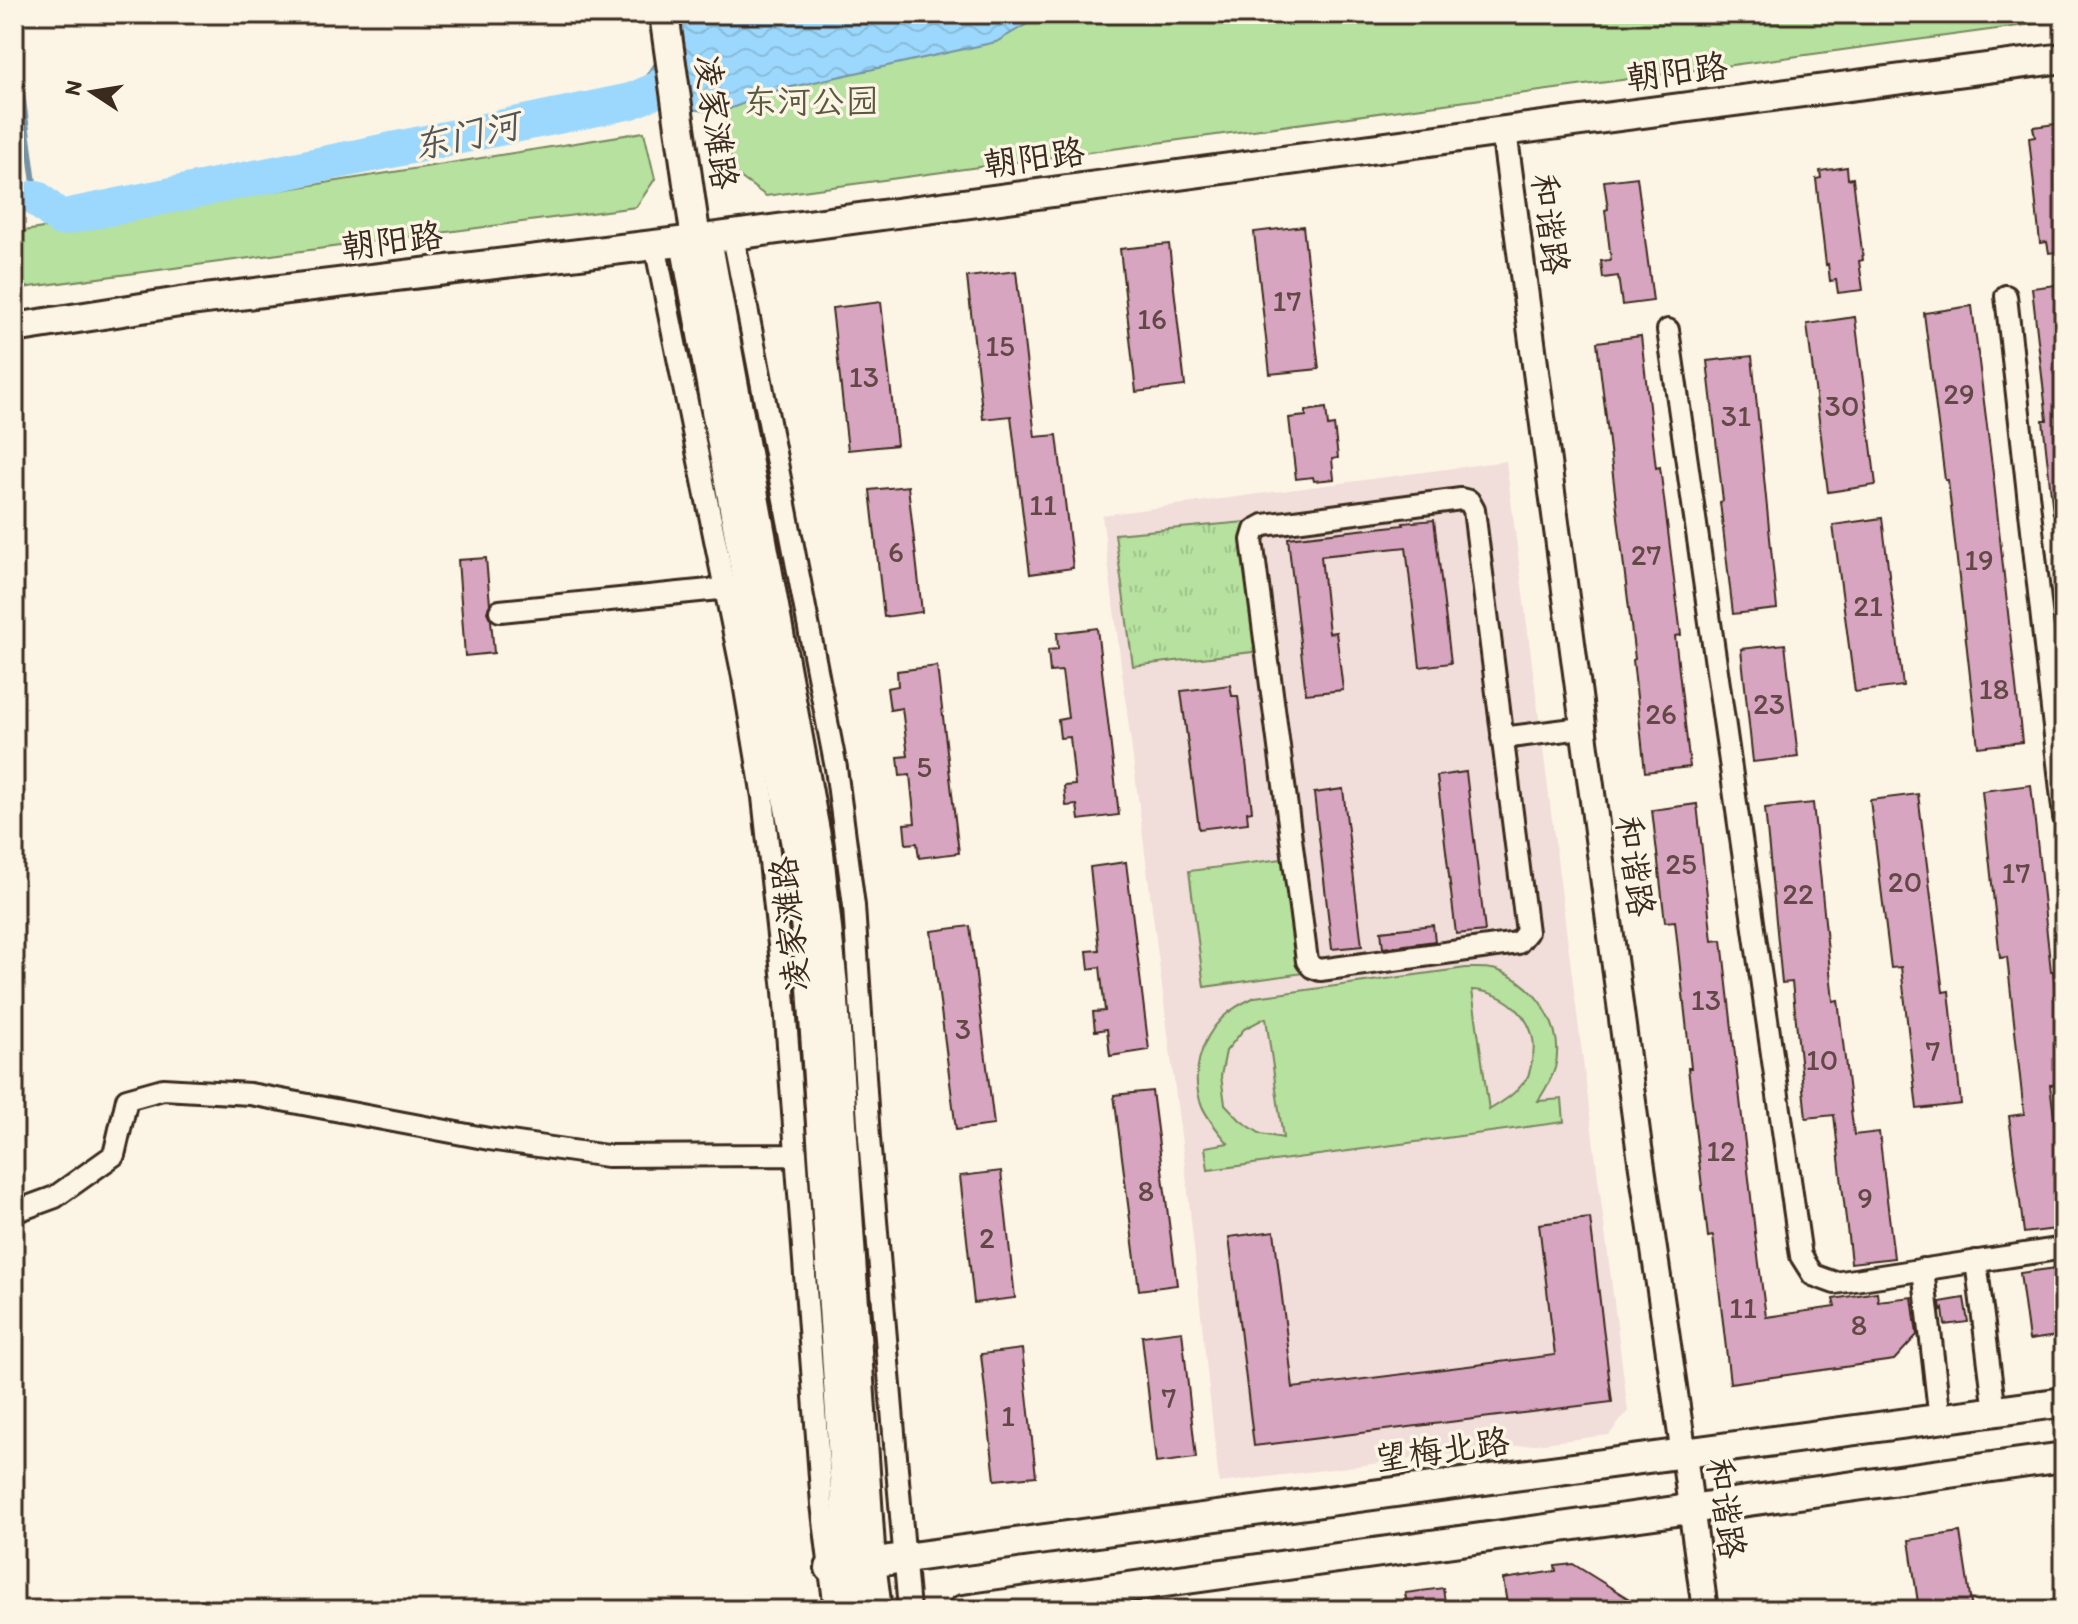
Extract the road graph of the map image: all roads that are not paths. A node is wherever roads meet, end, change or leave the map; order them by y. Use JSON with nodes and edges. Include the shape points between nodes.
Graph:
{"nodes":[{"id":1,"x":664,"y":14,"type":"edge"},
{"id":2,"x":2064,"y":58,"type":"edge"},
{"id":3,"x":1504,"y":131,"type":"junction"},
{"id":4,"x":705,"y":239,"type":"junction"},
{"id":5,"x":655,"y":245,"type":"junction"},
{"id":6,"x":2006,"y":296,"type":"dead end"},
{"id":7,"x":14,"y":328,"type":"edge"},
{"id":8,"x":1668,"y":330,"type":"dead end"},
{"id":9,"x":737,"y":588,"type":"junction"},
{"id":10,"x":500,"y":611,"type":"dead end"},
{"id":11,"x":1582,"y":728,"type":"junction"},
{"id":12,"x":1502,"y":738,"type":"junction"},
{"id":13,"x":2064,"y":817,"type":"edge"},
{"id":14,"x":796,"y":1155,"type":"junction"},
{"id":15,"x":14,"y":1212,"type":"edge"},
{"id":16,"x":2064,"y":1248,"type":"edge"},
{"id":17,"x":1976,"y":1261,"type":"junction"},
{"id":18,"x":1923,"y":1269,"type":"junction"},
{"id":19,"x":2064,"y":1402,"type":"edge"},
{"id":20,"x":1995,"y":1412,"type":"junction"},
{"id":21,"x":1940,"y":1420,"type":"junction"},
{"id":22,"x":1684,"y":1455,"type":"junction"},
{"id":23,"x":2064,"y":1457,"type":"edge"},
{"id":24,"x":1691,"y":1508,"type":"junction"},
{"id":25,"x":905,"y":1558,"type":"junction"},
{"id":26,"x":850,"y":1566,"type":"junction"},
{"id":27,"x":835,"y":1610,"type":"edge"},
{"id":28,"x":855,"y":1610,"type":"edge"},
{"id":29,"x":877,"y":1610,"type":"edge"},
{"id":30,"x":909,"y":1610,"type":"edge"},
{"id":31,"x":963,"y":1610,"type":"edge"},
{"id":32,"x":1705,"y":1610,"type":"edge"}],
"edges":[{"from":1,"to":4,"type":"main road","name":"凌家滩路"},
{"from":2,"to":3,"type":"main road","name":"朝阳路"},
{"from":3,"to":4,"type":"main road","name":"朝阳路"},
{"from":3,"to":11,"type":"street","name":"和谐路"},
{"from":4,"to":5,"type":"main road","name":"朝阳路"},
{"from":4,"to":9,"type":"main road","name":"凌家滩路"},
{"from":4,"to":25,"type":"street","via":[[838,783],[854,906]]},
{"from":4,"to":26,"type":"main road","name":"凌家滩路","via":[[819,853],[833,986]]},
{"from":5,"to":7,"type":"main road","name":"朝阳路","via":[[180,302]]},
{"from":5,"to":9,"type":"street"},
{"from":6,"to":13,"type":"street"},
{"from":8,"to":18,"type":"street","via":[[1801,1256],[1813,1275],[1835,1283]]},
{"from":9,"to":10,"type":"street"},
{"from":9,"to":14,"type":"street","via":[[743,677],[767,825]]},
{"from":9,"to":26,"type":"main road","name":"凌家滩路","via":[[798,856]]},
{"from":11,"to":12,"type":"street"},
{"from":11,"to":22,"type":"street","name":"和谐路"},
{"from":12,"to":12,"type":"street","via":[[1469,501],[1255,530],[1252,540],[1307,961],[1312,967],[1522,940],[1527,932]]},
{"from":14,"to":15,"type":"street","via":[[607,1156],[250,1094],[163,1089],[127,1099],[114,1155],[55,1197]]},
{"from":14,"to":26,"type":"street","via":[[822,1504]]},
{"from":16,"to":17,"type":"street"},
{"from":17,"to":18,"type":"street"},
{"from":17,"to":20,"type":"street"},
{"from":18,"to":21,"type":"street"},
{"from":19,"to":20,"type":"main road","name":"望梅北路"},
{"from":20,"to":21,"type":"main road","name":"望梅北路"},
{"from":21,"to":22,"type":"main road","name":"望梅北路"},
{"from":22,"to":24,"type":"street","name":"和谐路"},
{"from":22,"to":25,"type":"main road","name":"望梅北路"},
{"from":23,"to":24,"type":"main road"},
{"from":24,"to":31,"type":"main road"},
{"from":24,"to":32,"type":"street","name":"和谐路"},
{"from":25,"to":26,"type":"main road","name":"望梅北路"},
{"from":25,"to":30,"type":"street"},
{"from":26,"to":27,"type":"street"},
{"from":26,"to":28,"type":"main road","name":"凌家滩路"},
{"from":26,"to":29,"type":"main road","name":"凌家滩路"}]}
